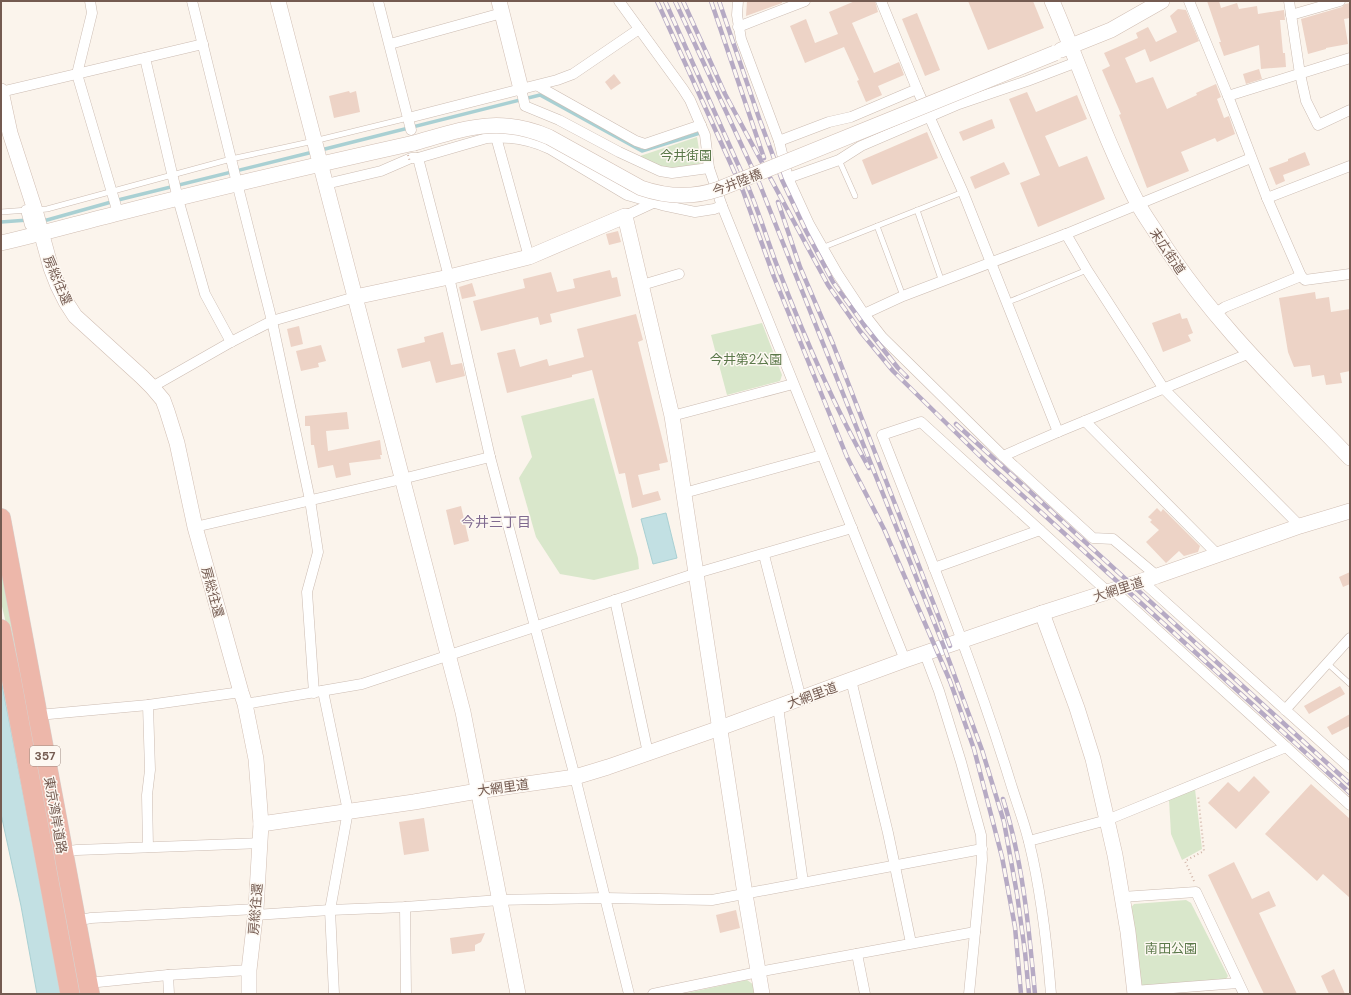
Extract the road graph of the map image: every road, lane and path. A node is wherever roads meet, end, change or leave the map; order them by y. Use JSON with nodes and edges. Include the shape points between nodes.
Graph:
{"nodes":[{"id":1,"x":90,"y":1,"type":"edge"},
{"id":2,"x":192,"y":1,"type":"edge"},
{"id":3,"x":278,"y":1,"type":"edge"},
{"id":4,"x":378,"y":1,"type":"edge"},
{"id":5,"x":619,"y":1,"type":"edge"},
{"id":6,"x":738,"y":1,"type":"edge"},
{"id":7,"x":805,"y":1,"type":"edge"},
{"id":8,"x":881,"y":1,"type":"edge"},
{"id":9,"x":1052,"y":1,"type":"edge"},
{"id":10,"x":1162,"y":1,"type":"edge"},
{"id":11,"x":1188,"y":1,"type":"edge"},
{"id":12,"x":1289,"y":1,"type":"edge"},
{"id":13,"x":1340,"y":1,"type":"edge"},
{"id":14,"x":500,"y":7,"type":"edge"},
{"id":15,"x":1291,"y":15,"type":"junction"},
{"id":16,"x":738,"y":28,"type":"junction"},
{"id":17,"x":640,"y":29,"type":"junction"},
{"id":18,"x":203,"y":44,"type":"junction"},
{"id":19,"x":390,"y":44,"type":"junction"},
{"id":20,"x":1071,"y":46,"type":"junction"},
{"id":21,"x":145,"y":58,"type":"junction"},
{"id":22,"x":1350,"y":58,"type":"edge"},
{"id":23,"x":1077,"y":62,"type":"junction"},
{"id":24,"x":77,"y":74,"type":"junction"},
{"id":25,"x":1300,"y":74,"type":"junction"},
{"id":26,"x":538,"y":86,"type":"junction"},
{"id":27,"x":521,"y":89,"type":"junction"},
{"id":28,"x":917,"y":89,"type":"junction"},
{"id":29,"x":1,"y":91,"type":"edge"},
{"id":30,"x":1228,"y":96,"type":"junction"},
{"id":31,"x":579,"y":110,"type":"junction"},
{"id":32,"x":1350,"y":110,"type":"edge"},
{"id":33,"x":930,"y":116,"type":"junction"},
{"id":34,"x":559,"y":120,"type":"junction"},
{"id":35,"x":701,"y":125,"type":"junction"},
{"id":36,"x":411,"y":128,"type":"junction"},
{"id":37,"x":496,"y":137,"type":"junction"},
{"id":38,"x":628,"y":137,"type":"junction"},
{"id":39,"x":314,"y":141,"type":"junction"},
{"id":40,"x":779,"y":141,"type":"junction"},
{"id":41,"x":619,"y":152,"type":"junction"},
{"id":42,"x":842,"y":155,"type":"junction"},
{"id":43,"x":418,"y":158,"type":"junction"},
{"id":44,"x":1251,"y":158,"type":"junction"},
{"id":45,"x":231,"y":159,"type":"junction"},
{"id":46,"x":320,"y":164,"type":"junction"},
{"id":47,"x":709,"y":168,"type":"junction"},
{"id":48,"x":1348,"y":168,"type":"edge"},
{"id":49,"x":172,"y":176,"type":"junction"},
{"id":50,"x":788,"y":178,"type":"junction"},
{"id":51,"x":236,"y":183,"type":"junction"},
{"id":52,"x":326,"y":184,"type":"junction"},
{"id":53,"x":112,"y":191,"type":"junction"},
{"id":54,"x":963,"y":192,"type":"junction"},
{"id":55,"x":855,"y":196,"type":"dead end"},
{"id":56,"x":1267,"y":198,"type":"junction"},
{"id":57,"x":178,"y":199,"type":"junction"},
{"id":58,"x":653,"y":203,"type":"junction"},
{"id":59,"x":1138,"y":205,"type":"junction"},
{"id":60,"x":722,"y":206,"type":"junction"},
{"id":61,"x":31,"y":210,"type":"junction"},
{"id":62,"x":917,"y":210,"type":"junction"},
{"id":63,"x":1,"y":212,"type":"edge"},
{"id":64,"x":118,"y":213,"type":"junction"},
{"id":65,"x":625,"y":216,"type":"junction"},
{"id":66,"x":877,"y":226,"type":"junction"},
{"id":67,"x":36,"y":229,"type":"junction"},
{"id":68,"x":1066,"y":234,"type":"junction"},
{"id":69,"x":1,"y":243,"type":"edge"},
{"id":70,"x":824,"y":247,"type":"junction"},
{"id":71,"x":529,"y":257,"type":"junction"},
{"id":72,"x":990,"y":263,"type":"junction"},
{"id":73,"x":1087,"y":270,"type":"junction"},
{"id":74,"x":679,"y":274,"type":"dead end"},
{"id":75,"x":1350,"y":274,"type":"edge"},
{"id":76,"x":1301,"y":276,"type":"junction"},
{"id":77,"x":449,"y":277,"type":"junction"},
{"id":78,"x":942,"y":282,"type":"junction"},
{"id":79,"x":642,"y":285,"type":"junction"},
{"id":80,"x":903,"y":296,"type":"junction"},
{"id":81,"x":355,"y":297,"type":"junction"},
{"id":82,"x":1006,"y":303,"type":"junction"},
{"id":83,"x":864,"y":314,"type":"junction"},
{"id":84,"x":1214,"y":314,"type":"junction"},
{"id":85,"x":272,"y":321,"type":"junction"},
{"id":86,"x":232,"y":342,"type":"junction"},
{"id":87,"x":1250,"y":354,"type":"junction"},
{"id":88,"x":793,"y":384,"type":"junction"},
{"id":89,"x":152,"y":387,"type":"junction"},
{"id":90,"x":1164,"y":389,"type":"junction"},
{"id":91,"x":672,"y":416,"type":"junction"},
{"id":92,"x":1085,"y":421,"type":"junction"},
{"id":93,"x":1058,"y":432,"type":"junction"},
{"id":94,"x":822,"y":455,"type":"junction"},
{"id":95,"x":1003,"y":456,"type":"junction"},
{"id":96,"x":490,"y":457,"type":"junction"},
{"id":97,"x":1350,"y":458,"type":"edge"},
{"id":98,"x":402,"y":479,"type":"junction"},
{"id":99,"x":684,"y":493,"type":"junction"},
{"id":100,"x":310,"y":500,"type":"junction"},
{"id":101,"x":1350,"y":511,"type":"edge"},
{"id":102,"x":1,"y":518,"type":"edge"},
{"id":103,"x":1300,"y":526,"type":"junction"},
{"id":104,"x":195,"y":527,"type":"junction"},
{"id":105,"x":852,"y":528,"type":"junction"},
{"id":106,"x":1040,"y":530,"type":"junction"},
{"id":107,"x":764,"y":555,"type":"junction"},
{"id":108,"x":1218,"y":555,"type":"junction"},
{"id":109,"x":934,"y":568,"type":"junction"},
{"id":110,"x":697,"y":573,"type":"junction"},
{"id":111,"x":1157,"y":576,"type":"junction"},
{"id":112,"x":1142,"y":581,"type":"junction"},
{"id":113,"x":1110,"y":591,"type":"junction"},
{"id":114,"x":615,"y":600,"type":"junction"},
{"id":115,"x":1042,"y":613,"type":"junction"},
{"id":116,"x":535,"y":626,"type":"junction"},
{"id":117,"x":1,"y":629,"type":"edge"},
{"id":118,"x":1350,"y":638,"type":"edge"},
{"id":119,"x":962,"y":641,"type":"junction"},
{"id":120,"x":925,"y":654,"type":"junction"},
{"id":121,"x":448,"y":657,"type":"junction"},
{"id":122,"x":905,"y":660,"type":"junction"},
{"id":123,"x":1327,"y":663,"type":"junction"},
{"id":124,"x":851,"y":680,"type":"junction"},
{"id":125,"x":1350,"y":684,"type":"edge"},
{"id":126,"x":318,"y":692,"type":"junction"},
{"id":127,"x":243,"y":698,"type":"junction"},
{"id":128,"x":802,"y":698,"type":"junction"},
{"id":129,"x":148,"y":705,"type":"junction"},
{"id":130,"x":778,"y":707,"type":"junction"},
{"id":131,"x":1285,"y":710,"type":"junction"},
{"id":132,"x":38,"y":715,"type":"junction"},
{"id":133,"x":720,"y":728,"type":"junction"},
{"id":134,"x":1286,"y":747,"type":"junction"},
{"id":135,"x":648,"y":753,"type":"junction"},
{"id":136,"x":1350,"y":768,"type":"edge"},
{"id":137,"x":574,"y":777,"type":"junction"},
{"id":138,"x":1197,"y":783,"type":"junction"},
{"id":139,"x":478,"y":791,"type":"junction"},
{"id":140,"x":1350,"y":805,"type":"edge"},
{"id":141,"x":348,"y":811,"type":"junction"},
{"id":142,"x":1107,"y":820,"type":"junction"},
{"id":143,"x":261,"y":824,"type":"junction"},
{"id":144,"x":1029,"y":841,"type":"junction"},
{"id":145,"x":260,"y":843,"type":"junction"},
{"id":146,"x":148,"y":847,"type":"junction"},
{"id":147,"x":982,"y":849,"type":"junction"},
{"id":148,"x":63,"y":852,"type":"junction"},
{"id":149,"x":894,"y":866,"type":"junction"},
{"id":150,"x":803,"y":882,"type":"junction"},
{"id":151,"x":1196,"y":892,"type":"junction"},
{"id":152,"x":745,"y":894,"type":"junction"},
{"id":153,"x":1122,"y":897,"type":"junction"},
{"id":154,"x":605,"y":898,"type":"junction"},
{"id":155,"x":500,"y":900,"type":"junction"},
{"id":156,"x":405,"y":907,"type":"junction"},
{"id":157,"x":330,"y":910,"type":"junction"},
{"id":158,"x":256,"y":912,"type":"junction"},
{"id":159,"x":75,"y":921,"type":"junction"},
{"id":160,"x":975,"y":932,"type":"junction"},
{"id":161,"x":911,"y":943,"type":"junction"},
{"id":162,"x":857,"y":954,"type":"junction"},
{"id":163,"x":249,"y":970,"type":"junction"},
{"id":164,"x":758,"y":972,"type":"junction"},
{"id":165,"x":168,"y":975,"type":"junction"},
{"id":166,"x":1238,"y":983,"type":"junction"},
{"id":167,"x":89,"y":989,"type":"edge"},
{"id":168,"x":1134,"y":992,"type":"edge"},
{"id":169,"x":70,"y":994,"type":"edge"},
{"id":170,"x":169,"y":994,"type":"edge"},
{"id":171,"x":249,"y":994,"type":"edge"},
{"id":172,"x":334,"y":994,"type":"edge"},
{"id":173,"x":406,"y":994,"type":"edge"},
{"id":174,"x":518,"y":994,"type":"edge"},
{"id":175,"x":628,"y":994,"type":"edge"},
{"id":176,"x":653,"y":994,"type":"edge"},
{"id":177,"x":762,"y":994,"type":"edge"},
{"id":178,"x":865,"y":994,"type":"edge"},
{"id":179,"x":969,"y":994,"type":"edge"},
{"id":180,"x":1051,"y":994,"type":"edge"},
{"id":181,"x":1244,"y":994,"type":"edge"}],
"edges":[{"from":1,"to":24,"type":"street","via":[[92,13]]},
{"from":2,"to":18,"type":"street"},
{"from":3,"to":39,"type":"street"},
{"from":4,"to":19,"type":"street"},
{"from":5,"to":17,"type":"street"},
{"from":6,"to":16,"type":"street"},
{"from":7,"to":16,"type":"street"},
{"from":8,"to":28,"type":"street"},
{"from":9,"to":20,"type":"street","name":"末広街道"},
{"from":10,"to":20,"type":"street","name":"今井陸橋","via":[[1111,30]]},
{"from":11,"to":30,"type":"street"},
{"from":12,"to":15,"type":"street"},
{"from":13,"to":15,"type":"street"},
{"from":14,"to":19,"type":"street"},
{"from":14,"to":27,"type":"street"},
{"from":15,"to":25,"type":"street"},
{"from":16,"to":40,"type":"street"},
{"from":17,"to":26,"type":"street","via":[[573,74]]},
{"from":17,"to":35,"type":"street","via":[[690,100]]},
{"from":18,"to":21,"type":"street"},
{"from":18,"to":45,"type":"street"},
{"from":19,"to":36,"type":"street"},
{"from":20,"to":23,"type":"street","name":"末広街道"},
{"from":20,"to":36,"type":"street","name":"今井陸橋","bridge":true,"via":[[720,190],[696,195],[674,196],[641,188],[548,137],[513,126]]},
{"from":21,"to":24,"type":"street"},
{"from":21,"to":49,"type":"street"},
{"from":22,"to":25,"type":"street"},
{"from":23,"to":33,"type":"street"},
{"from":23,"to":59,"type":"street","name":"末広街道","via":[[1111,148]]},
{"from":24,"to":29,"type":"street"},
{"from":24,"to":53,"type":"street"},
{"from":25,"to":30,"type":"street"},
{"from":25,"to":32,"type":"street","via":[[1306,101],[1318,125]]},
{"from":26,"to":27,"type":"street"},
{"from":26,"to":31,"type":"street"},
{"from":27,"to":34,"type":"street","via":[[525,106]]},
{"from":27,"to":36,"type":"street"},
{"from":28,"to":33,"type":"street"},
{"from":28,"to":40,"type":"street","via":[[850,117]]},
{"from":29,"to":61,"type":"street"},
{"from":30,"to":44,"type":"street"},
{"from":31,"to":34,"type":"street"},
{"from":31,"to":38,"type":"street"},
{"from":33,"to":42,"type":"street"},
{"from":33,"to":54,"type":"street"},
{"from":34,"to":41,"type":"street"},
{"from":35,"to":38,"type":"street","via":[[645,144]]},
{"from":35,"to":47,"type":"street","via":[[705,135]]},
{"from":36,"to":39,"type":"lane"},
{"from":36,"to":46,"type":"street","name":"今井陸橋"},
{"from":37,"to":43,"type":"street","via":[[476,140]]},
{"from":37,"to":58,"type":"street","via":[[543,145],[627,195]]},
{"from":37,"to":71,"type":"street"},
{"from":38,"to":41,"type":"street"},
{"from":39,"to":45,"type":"lane"},
{"from":39,"to":46,"type":"street"},
{"from":40,"to":50,"type":"street"},
{"from":41,"to":47,"type":"street","via":[[660,171],[683,175]]},
{"from":42,"to":50,"type":"street"},
{"from":42,"to":55,"type":"lane"},
{"from":43,"to":52,"type":"street","via":[[411,158],[381,171]]},
{"from":43,"to":77,"type":"street"},
{"from":44,"to":56,"type":"street"},
{"from":44,"to":59,"type":"street"},
{"from":45,"to":49,"type":"lane"},
{"from":45,"to":51,"type":"street"},
{"from":46,"to":51,"type":"street","name":"今井陸橋"},
{"from":46,"to":52,"type":"street"},
{"from":47,"to":60,"type":"street"},
{"from":48,"to":56,"type":"street"},
{"from":49,"to":53,"type":"lane"},
{"from":49,"to":57,"type":"street"},
{"from":50,"to":70,"type":"street","via":[[809,224]]},
{"from":51,"to":57,"type":"street","name":"今井陸橋"},
{"from":51,"to":85,"type":"street"},
{"from":52,"to":81,"type":"street"},
{"from":53,"to":61,"type":"lane","via":[[47,209]]},
{"from":53,"to":64,"type":"street"},
{"from":54,"to":62,"type":"lane"},
{"from":54,"to":72,"type":"street"},
{"from":56,"to":76,"type":"street"},
{"from":57,"to":64,"type":"street","name":"今井陸橋"},
{"from":57,"to":86,"type":"street","via":[[205,294]]},
{"from":58,"to":60,"type":"street","via":[[704,211]]},
{"from":58,"to":65,"type":"street"},
{"from":59,"to":68,"type":"street"},
{"from":59,"to":84,"type":"street","name":"末広街道","via":[[1175,263]]},
{"from":60,"to":88,"type":"street"},
{"from":61,"to":63,"type":"lane"},
{"from":61,"to":67,"type":"street","name":"房総往還"},
{"from":62,"to":66,"type":"lane"},
{"from":62,"to":78,"type":"lane"},
{"from":64,"to":67,"type":"street","name":"今井陸橋"},
{"from":65,"to":71,"type":"street"},
{"from":65,"to":79,"type":"street"},
{"from":66,"to":70,"type":"lane"},
{"from":66,"to":80,"type":"lane"},
{"from":67,"to":69,"type":"street","name":"今井陸橋"},
{"from":67,"to":89,"type":"street","name":"房総往還","via":[[50,268],[75,316]]},
{"from":68,"to":72,"type":"street"},
{"from":68,"to":73,"type":"street"},
{"from":70,"to":83,"type":"street","via":[[837,273]]},
{"from":71,"to":77,"type":"street"},
{"from":72,"to":78,"type":"street"},
{"from":72,"to":82,"type":"street"},
{"from":73,"to":82,"type":"lane"},
{"from":73,"to":90,"type":"street"},
{"from":74,"to":79,"type":"street"},
{"from":75,"to":76,"type":"street","via":[[1304,280]]},
{"from":76,"to":84,"type":"street","via":[[1225,307]]},
{"from":77,"to":81,"type":"street"},
{"from":77,"to":96,"type":"street"},
{"from":78,"to":80,"type":"street"},
{"from":79,"to":91,"type":"street"},
{"from":80,"to":83,"type":"street"},
{"from":81,"to":85,"type":"street"},
{"from":81,"to":98,"type":"street"},
{"from":82,"to":93,"type":"street"},
{"from":83,"to":95,"type":"street","via":[[882,337]]},
{"from":84,"to":87,"type":"street","name":"末広街道"},
{"from":85,"to":86,"type":"street"},
{"from":85,"to":100,"type":"street"},
{"from":86,"to":89,"type":"street"},
{"from":87,"to":90,"type":"street"},
{"from":87,"to":97,"type":"street","name":"末広街道"},
{"from":88,"to":91,"type":"street"},
{"from":88,"to":94,"type":"street"},
{"from":89,"to":104,"type":"street","name":"房総往還","via":[[163,400],[177,443]]},
{"from":90,"to":92,"type":"street"},
{"from":90,"to":103,"type":"street"},
{"from":91,"to":99,"type":"street"},
{"from":92,"to":93,"type":"street"},
{"from":92,"to":108,"type":"street"},
{"from":93,"to":95,"type":"street"},
{"from":94,"to":99,"type":"street"},
{"from":94,"to":105,"type":"street"},
{"from":95,"to":111,"type":"street","via":[[1094,538],[1113,539]]},
{"from":96,"to":98,"type":"street"},
{"from":96,"to":116,"type":"street"},
{"from":98,"to":100,"type":"street"},
{"from":98,"to":121,"type":"street"},
{"from":99,"to":110,"type":"street"},
{"from":100,"to":104,"type":"street"},
{"from":100,"to":126,"type":"street","via":[[318,552],[307,592],[310,654]]},
{"from":101,"to":103,"type":"street","name":"大網里道"},
{"from":102,"to":132,"type":"highway","name":"東京湾岸道路","number":"357"},
{"from":103,"to":108,"type":"street","name":"大網里道"},
{"from":104,"to":127,"type":"street","name":"房総往還"},
{"from":105,"to":107,"type":"street"},
{"from":105,"to":122,"type":"street"},
{"from":106,"to":109,"type":"street"},
{"from":106,"to":109,"type":"street","via":[[921,422],[882,435]]},
{"from":106,"to":113,"type":"street"},
{"from":107,"to":110,"type":"street"},
{"from":107,"to":128,"type":"street"},
{"from":108,"to":111,"type":"street","name":"大網里道"},
{"from":109,"to":119,"type":"street"},
{"from":110,"to":114,"type":"street"},
{"from":110,"to":133,"type":"street"},
{"from":111,"to":112,"type":"street","name":"大網里道"},
{"from":112,"to":113,"type":"street","name":"大網里道"},
{"from":112,"to":131,"type":"street"},
{"from":113,"to":115,"type":"street","name":"大網里道"},
{"from":113,"to":134,"type":"street"},
{"from":114,"to":116,"type":"street"},
{"from":114,"to":135,"type":"street"},
{"from":115,"to":119,"type":"street","name":"大網里道"},
{"from":115,"to":142,"type":"street","via":[[1077,708],[1093,759]]},
{"from":116,"to":121,"type":"street"},
{"from":116,"to":137,"type":"street"},
{"from":117,"to":169,"type":"highway","name":"東京湾岸道路","number":"357"},
{"from":118,"to":123,"type":"street"},
{"from":119,"to":120,"type":"street","name":"大網里道"},
{"from":119,"to":144,"type":"street","via":[[996,736]]},
{"from":120,"to":122,"type":"street","name":"大網里道"},
{"from":120,"to":147,"type":"street","via":[[961,762],[981,835]]},
{"from":121,"to":126,"type":"street","via":[[362,684]]},
{"from":121,"to":139,"type":"street","via":[[464,718]]},
{"from":122,"to":124,"type":"street","name":"大網里道"},
{"from":123,"to":125,"type":"lane"},
{"from":123,"to":131,"type":"street"},
{"from":124,"to":128,"type":"street","name":"大網里道"},
{"from":124,"to":149,"type":"street"},
{"from":126,"to":127,"type":"street"},
{"from":126,"to":141,"type":"street"},
{"from":127,"to":129,"type":"street"},
{"from":127,"to":143,"type":"street","name":"房総往還","via":[[256,759]]},
{"from":128,"to":130,"type":"street","name":"大網里道"},
{"from":129,"to":132,"type":"street"},
{"from":129,"to":146,"type":"street"},
{"from":130,"to":133,"type":"street","name":"大網里道"},
{"from":130,"to":150,"type":"street"},
{"from":131,"to":136,"type":"street"},
{"from":132,"to":148,"type":"highway","name":"東京湾岸道路","number":"357"},
{"from":133,"to":135,"type":"street","name":"大網里道"},
{"from":133,"to":152,"type":"street"},
{"from":134,"to":138,"type":"street"},
{"from":134,"to":140,"type":"street"},
{"from":135,"to":137,"type":"street","name":"大網里道"},
{"from":137,"to":139,"type":"street","name":"大網里道"},
{"from":137,"to":154,"type":"street"},
{"from":138,"to":142,"type":"street"},
{"from":138,"to":151,"type":"path","via":[[1204,851],[1185,861],[1196,886]]},
{"from":139,"to":141,"type":"street","name":"大網里道"},
{"from":139,"to":155,"type":"street"},
{"from":141,"to":143,"type":"street","name":"大網里道"},
{"from":141,"to":157,"type":"street"},
{"from":142,"to":144,"type":"street"},
{"from":142,"to":153,"type":"street"},
{"from":143,"to":145,"type":"street","name":"房総往還"},
{"from":144,"to":180,"type":"street","via":[[1038,885]]},
{"from":145,"to":146,"type":"street"},
{"from":145,"to":158,"type":"street","name":"房総往還"},
{"from":146,"to":148,"type":"street"},
{"from":147,"to":149,"type":"street"},
{"from":147,"to":160,"type":"street"},
{"from":148,"to":159,"type":"highway","name":"東京湾岸道路","number":"357"},
{"from":149,"to":150,"type":"street"},
{"from":149,"to":161,"type":"street"},
{"from":150,"to":152,"type":"street"},
{"from":151,"to":153,"type":"street"},
{"from":151,"to":166,"type":"street"},
{"from":152,"to":154,"type":"street","via":[[712,900]]},
{"from":152,"to":164,"type":"street"},
{"from":153,"to":168,"type":"street"},
{"from":154,"to":155,"type":"street"},
{"from":154,"to":175,"type":"street"},
{"from":155,"to":156,"type":"street"},
{"from":155,"to":174,"type":"street"},
{"from":156,"to":157,"type":"street"},
{"from":156,"to":173,"type":"street"},
{"from":157,"to":158,"type":"street"},
{"from":157,"to":172,"type":"street"},
{"from":158,"to":159,"type":"street","via":[[91,918]]},
{"from":158,"to":163,"type":"street","name":"房総往還"},
{"from":159,"to":167,"type":"highway","name":"東京湾岸道路","number":"357"},
{"from":160,"to":161,"type":"street"},
{"from":160,"to":179,"type":"street"},
{"from":161,"to":162,"type":"street"},
{"from":162,"to":164,"type":"street"},
{"from":162,"to":178,"type":"street"},
{"from":163,"to":165,"type":"street"},
{"from":163,"to":171,"type":"street","name":"房総往還"},
{"from":164,"to":176,"type":"street"},
{"from":164,"to":177,"type":"street"},
{"from":165,"to":167,"type":"street"},
{"from":165,"to":170,"type":"street"},
{"from":166,"to":168,"type":"street"},
{"from":166,"to":181,"type":"street"}]}
